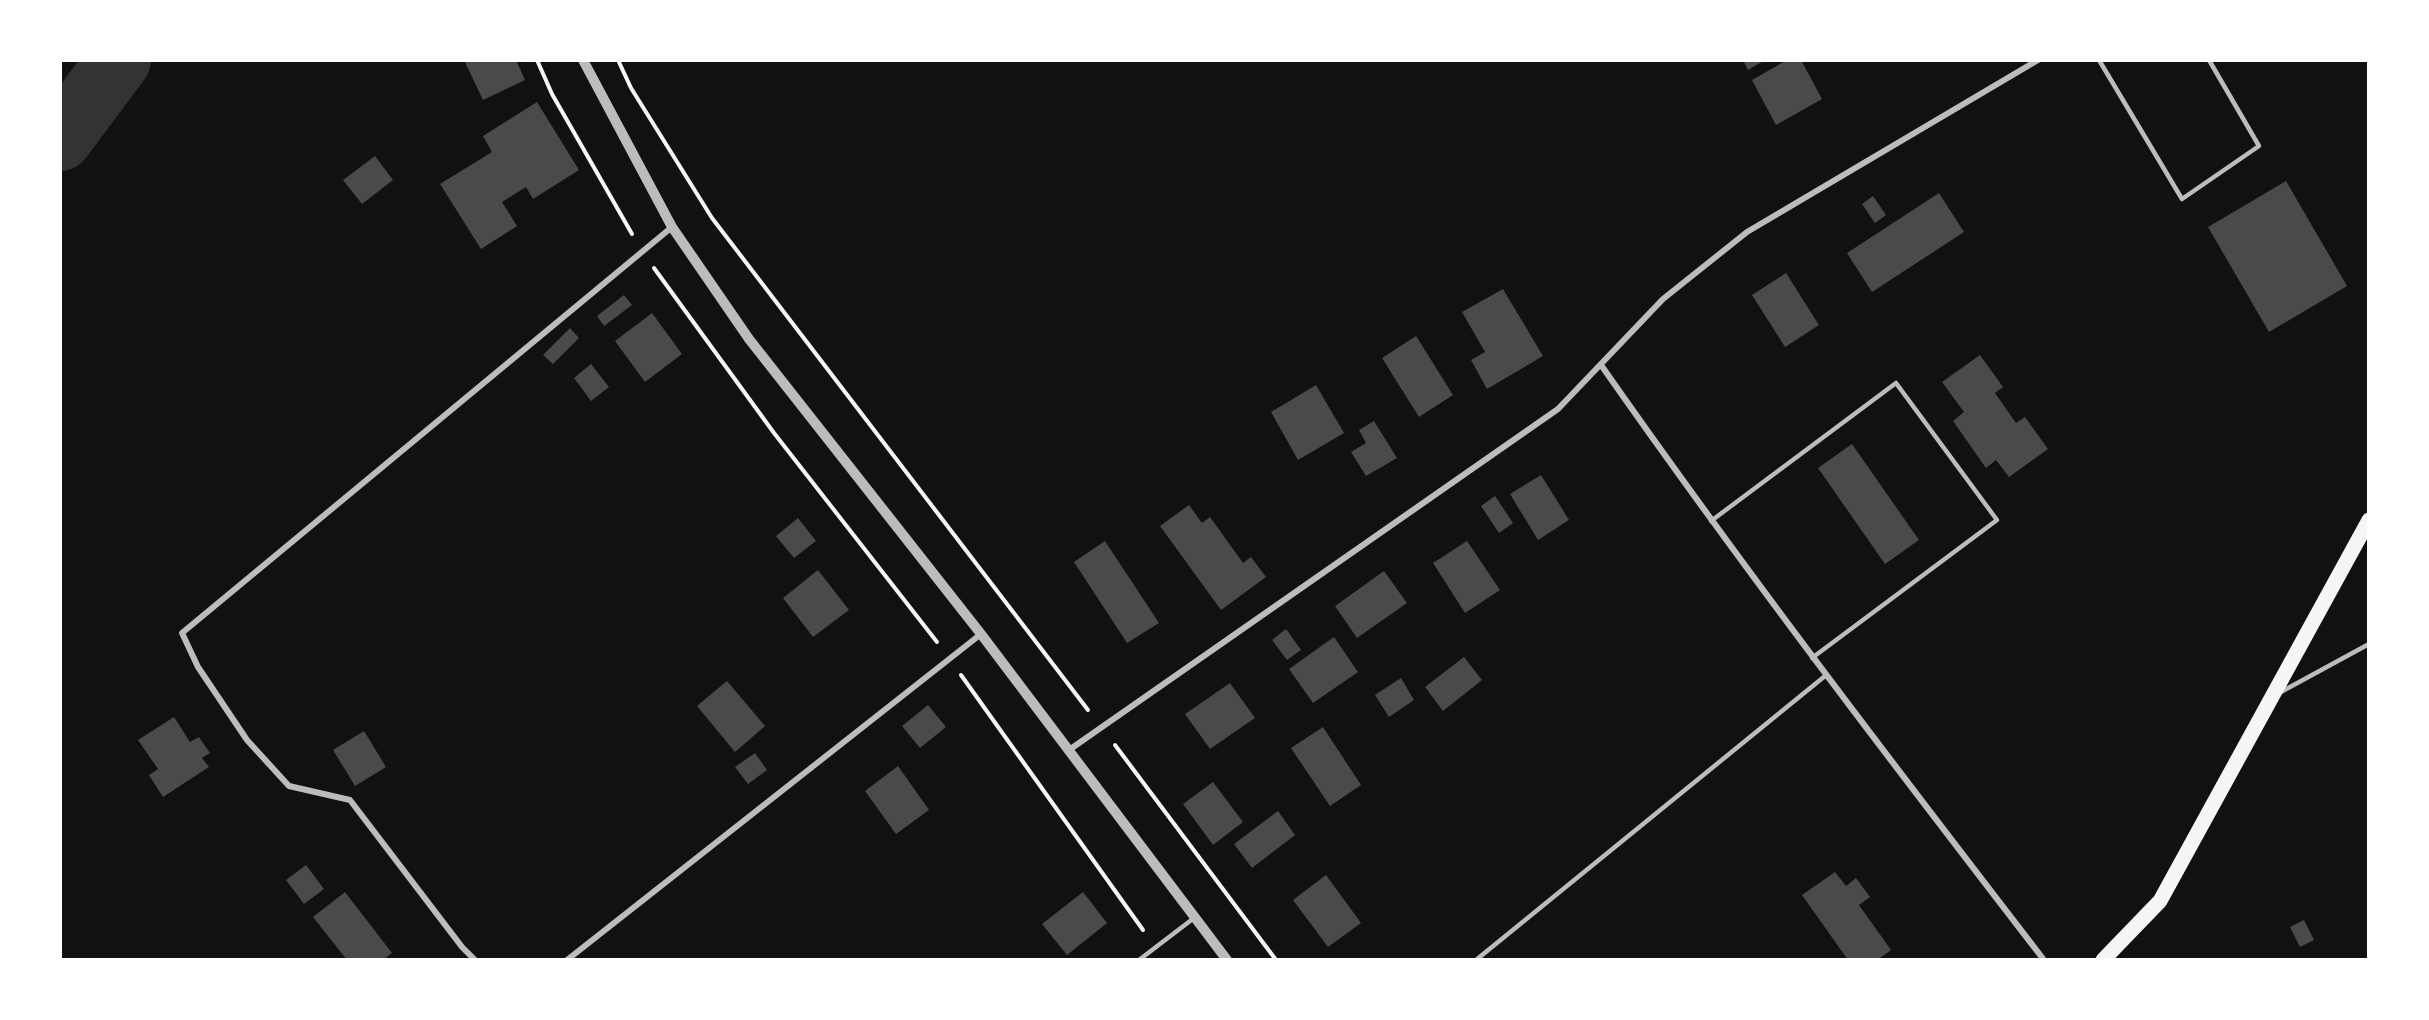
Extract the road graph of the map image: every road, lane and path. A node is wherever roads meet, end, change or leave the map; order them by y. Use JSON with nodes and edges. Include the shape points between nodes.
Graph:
{"nodes":[{"id":1,"x":537,"y":60,"type":"edge"},
{"id":2,"x":583,"y":60,"type":"edge"},
{"id":3,"x":618,"y":60,"type":"edge"},
{"id":4,"x":2038,"y":60,"type":"edge"},
{"id":5,"x":2098,"y":60,"type":"edge"},
{"id":6,"x":2209,"y":60,"type":"edge"},
{"id":7,"x":672,"y":226,"type":"junction"},
{"id":8,"x":642,"y":252,"type":"junction"},
{"id":9,"x":1601,"y":365,"type":"junction"},
{"id":10,"x":2369,"y":520,"type":"edge"},
{"id":11,"x":1710,"y":522,"type":"junction"},
{"id":12,"x":981,"y":634,"type":"junction"},
{"id":13,"x":2369,"y":644,"type":"edge"},
{"id":14,"x":950,"y":658,"type":"junction"},
{"id":15,"x":1812,"y":658,"type":"junction"},
{"id":16,"x":1826,"y":676,"type":"junction"},
{"id":17,"x":2274,"y":695,"type":"junction"},
{"id":18,"x":1102,"y":727,"type":"junction"},
{"id":19,"x":1069,"y":750,"type":"junction"},
{"id":20,"x":1195,"y":918,"type":"junction"},
{"id":21,"x":1156,"y":947,"type":"junction"},
{"id":22,"x":475,"y":960,"type":"edge"},
{"id":23,"x":567,"y":960,"type":"edge"},
{"id":24,"x":1139,"y":960,"type":"edge"},
{"id":25,"x":1227,"y":960,"type":"edge"},
{"id":26,"x":1276,"y":960,"type":"edge"},
{"id":27,"x":1476,"y":960,"type":"edge"},
{"id":28,"x":2044,"y":960,"type":"edge"},
{"id":29,"x":2103,"y":960,"type":"edge"}],
"edges":[{"from":1,"to":8,"type":"path","via":[[552,94]]},
{"from":2,"to":7,"type":"street"},
{"from":3,"to":18,"type":"path","via":[[631,88],[712,218]]},
{"from":4,"to":9,"type":"street","via":[[1747,231],[1663,298]]},
{"from":5,"to":6,"type":"lane","via":[[2182,199],[2259,146]]},
{"from":7,"to":8,"type":"street"},
{"from":7,"to":12,"type":"street","via":[[749,339]]},
{"from":8,"to":14,"type":"path","via":[[774,434]]},
{"from":8,"to":22,"type":"street","via":[[182,633],[198,667],[247,740],[289,786],[350,800]]},
{"from":9,"to":11,"type":"street"},
{"from":9,"to":18,"type":"street","via":[[1558,409]]},
{"from":10,"to":17,"type":"main road"},
{"from":11,"to":15,"type":"street"},
{"from":11,"to":15,"type":"lane","via":[[1896,383],[1997,520]]},
{"from":12,"to":14,"type":"street"},
{"from":12,"to":19,"type":"street"},
{"from":13,"to":17,"type":"lane"},
{"from":14,"to":21,"type":"path"},
{"from":14,"to":23,"type":"street"},
{"from":15,"to":16,"type":"street"},
{"from":16,"to":27,"type":"lane"},
{"from":16,"to":28,"type":"street"},
{"from":17,"to":29,"type":"main road","via":[[2160,901]]},
{"from":18,"to":19,"type":"street"},
{"from":18,"to":26,"type":"path"},
{"from":19,"to":20,"type":"street"},
{"from":20,"to":21,"type":"lane"},
{"from":20,"to":25,"type":"street"},
{"from":21,"to":24,"type":"lane"}]}
